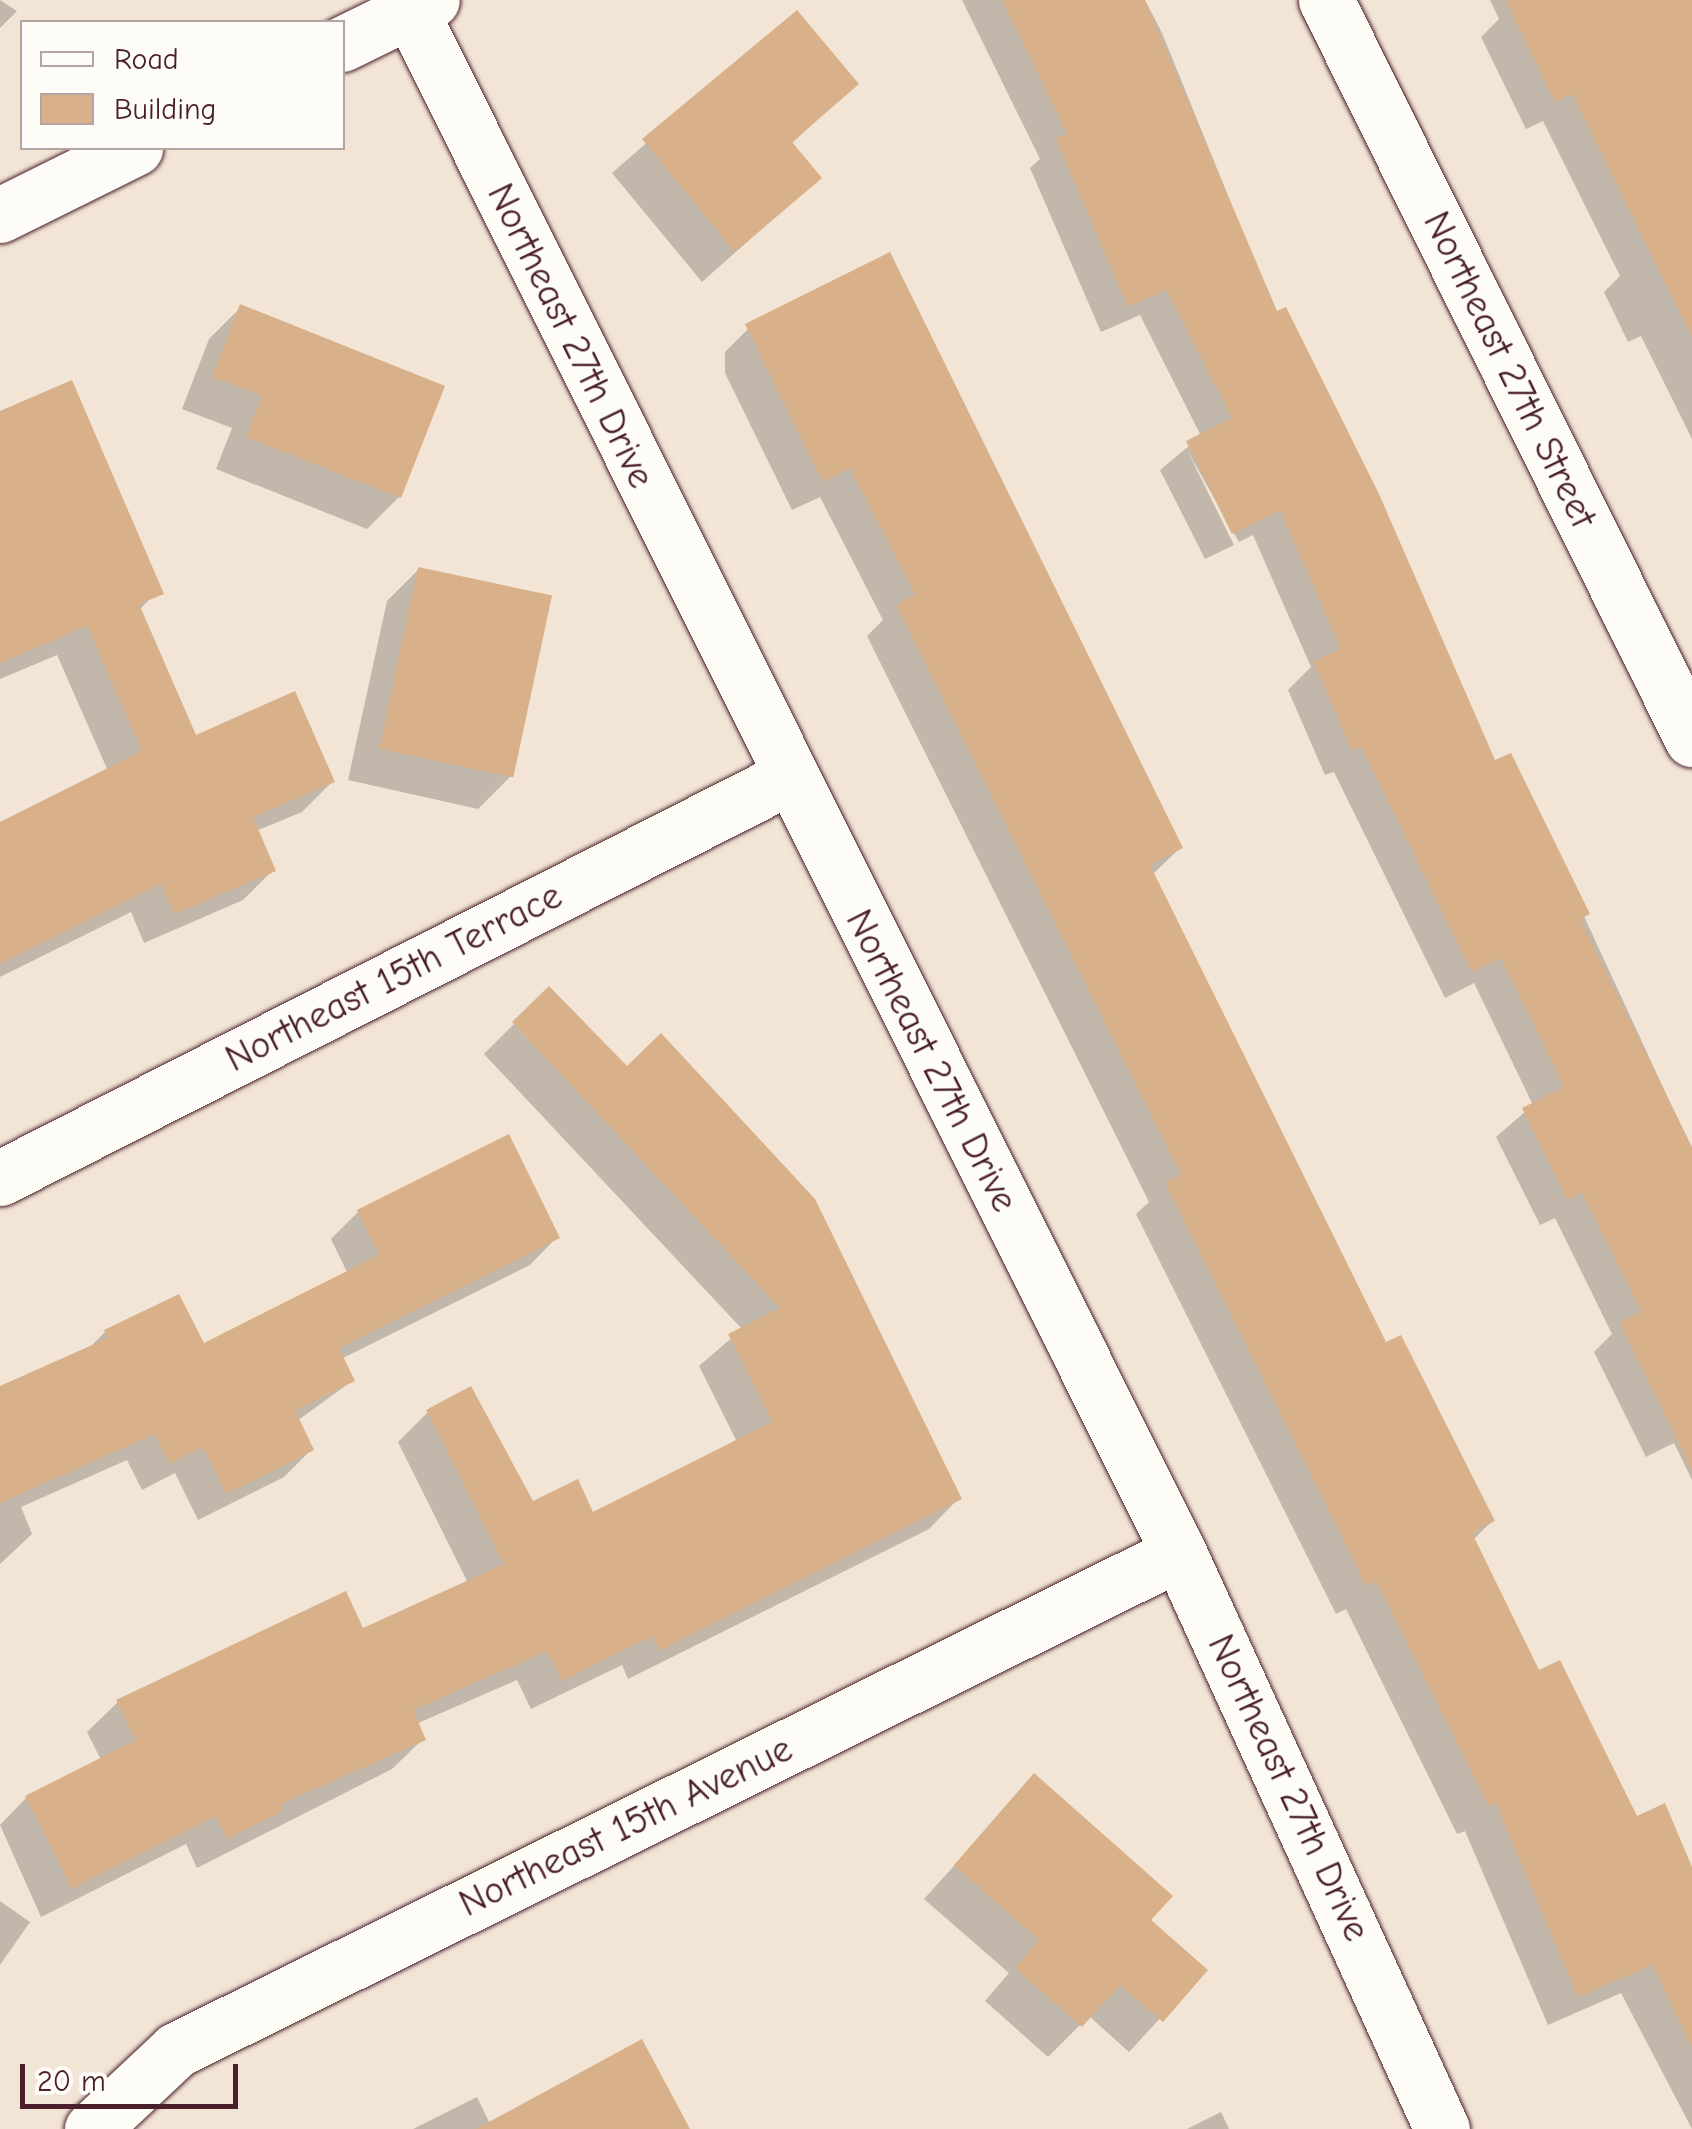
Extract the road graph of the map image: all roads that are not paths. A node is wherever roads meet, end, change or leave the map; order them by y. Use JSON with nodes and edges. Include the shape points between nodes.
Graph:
{"nodes":[{"id":1,"x":1326,"y":0,"type":"edge"},
{"id":2,"x":416,"y":4,"type":"edge"},
{"id":3,"x":345,"y":42,"type":"edge"},
{"id":4,"x":131,"y":150,"type":"edge"},
{"id":5,"x":0,"y":215,"type":"edge"},
{"id":6,"x":1692,"y":739,"type":"edge"},
{"id":7,"x":787,"y":778,"type":"junction"},
{"id":8,"x":0,"y":1178,"type":"edge"},
{"id":9,"x":1179,"y":1553,"type":"junction"},
{"id":10,"x":92,"y":2129,"type":"edge"},
{"id":11,"x":1442,"y":2129,"type":"edge"}],
"edges":[{"from":1,"to":6,"type":"street","name":"Northeast 27th Street"},
{"from":2,"to":3,"type":"street"},
{"from":2,"to":7,"type":"street","name":"Northeast 27th Drive"},
{"from":4,"to":5,"type":"street"},
{"from":7,"to":8,"type":"street","name":"Northeast 15th Terrace"},
{"from":7,"to":9,"type":"street","name":"Northeast 27th Drive"},
{"from":9,"to":10,"type":"street","name":"Northeast 15th Avenue","via":[[176,2050]]},
{"from":9,"to":11,"type":"street","name":"Northeast 27th Drive"}]}
